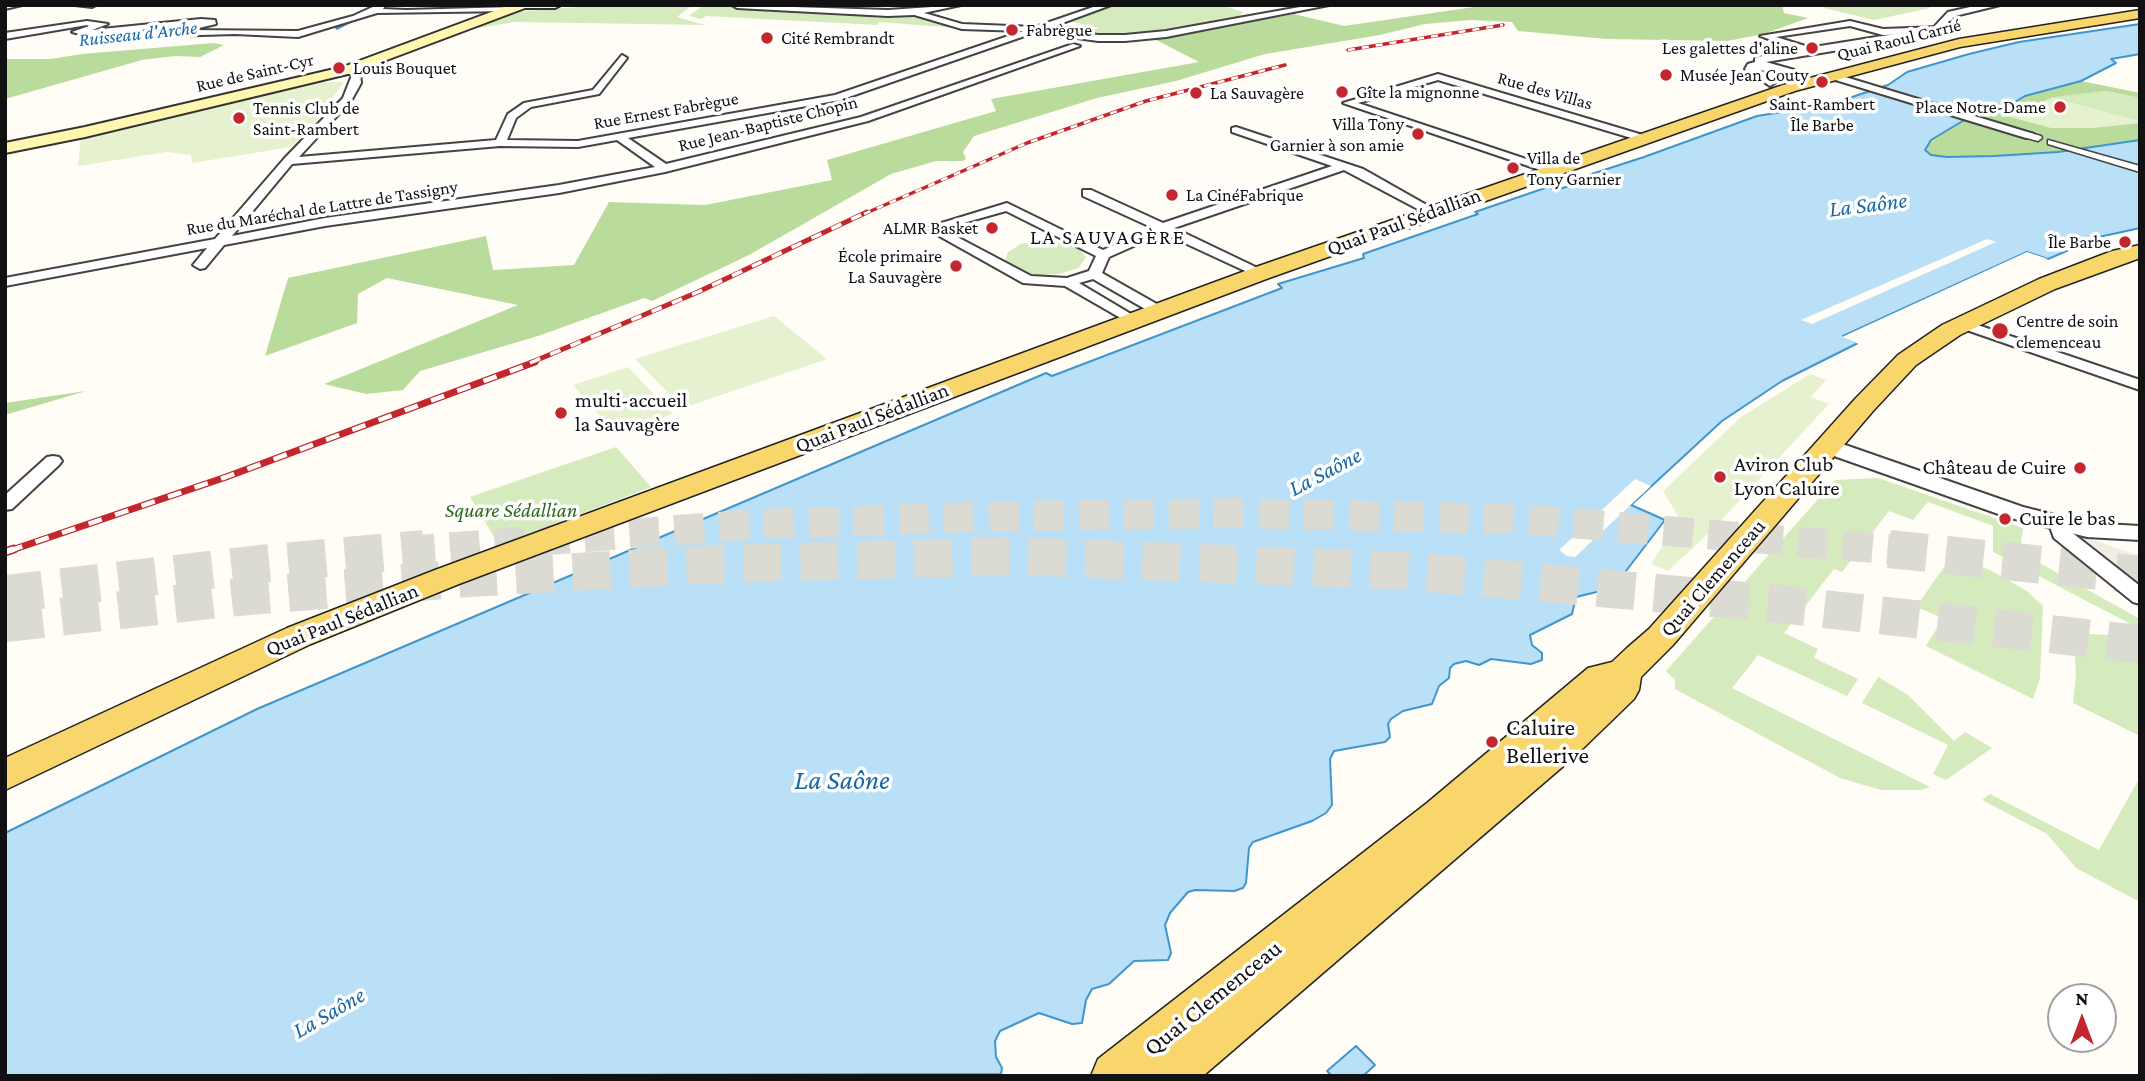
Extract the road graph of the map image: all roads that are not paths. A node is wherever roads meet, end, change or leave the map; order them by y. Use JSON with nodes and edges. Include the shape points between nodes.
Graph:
{"nodes":[{"id":1,"x":18,"y":5,"type":"edge"},
{"id":2,"x":79,"y":5,"type":"edge"},
{"id":3,"x":92,"y":5,"type":"edge"},
{"id":4,"x":555,"y":5,"type":"edge"},
{"id":5,"x":737,"y":5,"type":"edge"},
{"id":6,"x":955,"y":5,"type":"edge"},
{"id":7,"x":1107,"y":5,"type":"edge"},
{"id":8,"x":1268,"y":5,"type":"edge"},
{"id":9,"x":1325,"y":5,"type":"edge"},
{"id":10,"x":1995,"y":5,"type":"edge"},
{"id":11,"x":532,"y":6,"type":"edge"},
{"id":12,"x":5,"y":7,"type":"edge"},
{"id":13,"x":379,"y":8,"type":"edge"},
{"id":14,"x":513,"y":8,"type":"edge"},
{"id":15,"x":927,"y":10,"type":"junction"},
{"id":16,"x":914,"y":12,"type":"junction"},
{"id":17,"x":2140,"y":15,"type":"edge"},
{"id":18,"x":1249,"y":17,"type":"junction"},
{"id":19,"x":938,"y":19,"type":"junction"},
{"id":20,"x":29,"y":20,"type":"dead end"},
{"id":21,"x":5,"y":28,"type":"edge"},
{"id":22,"x":1037,"y":30,"type":"junction"},
{"id":23,"x":1939,"y":30,"type":"junction"},
{"id":24,"x":5,"y":36,"type":"edge"},
{"id":25,"x":1076,"y":46,"type":"dead end"},
{"id":26,"x":1812,"y":51,"type":"junction"},
{"id":27,"x":968,"y":54,"type":"junction"},
{"id":28,"x":981,"y":57,"type":"dead end"},
{"id":29,"x":622,"y":58,"type":"dead end"},
{"id":30,"x":993,"y":60,"type":"dead end"},
{"id":31,"x":1762,"y":65,"type":"junction"},
{"id":32,"x":1018,"y":66,"type":"junction"},
{"id":33,"x":347,"y":70,"type":"junction"},
{"id":34,"x":1832,"y":76,"type":"junction"},
{"id":35,"x":1801,"y":82,"type":"junction"},
{"id":36,"x":1762,"y":90,"type":"junction"},
{"id":37,"x":837,"y":98,"type":"junction"},
{"id":38,"x":880,"y":113,"type":"junction"},
{"id":39,"x":1236,"y":131,"type":"dead end"},
{"id":40,"x":619,"y":137,"type":"junction"},
{"id":41,"x":2034,"y":137,"type":"dead end"},
{"id":42,"x":1642,"y":138,"type":"junction"},
{"id":43,"x":2051,"y":142,"type":"dead end"},
{"id":44,"x":500,"y":143,"type":"junction"},
{"id":45,"x":5,"y":148,"type":"edge"},
{"id":46,"x":288,"y":160,"type":"junction"},
{"id":47,"x":1343,"y":166,"type":"junction"},
{"id":48,"x":665,"y":169,"type":"junction"},
{"id":49,"x":2140,"y":169,"type":"edge"},
{"id":50,"x":1549,"y":170,"type":"junction"},
{"id":51,"x":645,"y":173,"type":"joint"},
{"id":52,"x":1087,"y":193,"type":"dead end"},
{"id":53,"x":1433,"y":212,"type":"junction"},
{"id":54,"x":1165,"y":228,"type":"junction"},
{"id":55,"x":219,"y":242,"type":"junction"},
{"id":56,"x":2140,"y":251,"type":"edge"},
{"id":57,"x":1103,"y":254,"type":"junction"},
{"id":58,"x":200,"y":265,"type":"dead end"},
{"id":59,"x":1261,"y":273,"type":"junction"},
{"id":60,"x":1095,"y":274,"type":"junction"},
{"id":61,"x":5,"y":282,"type":"edge"},
{"id":62,"x":1068,"y":282,"type":"junction"},
{"id":63,"x":1157,"y":310,"type":"junction"},
{"id":64,"x":1131,"y":320,"type":"junction"},
{"id":65,"x":1963,"y":324,"type":"junction"},
{"id":66,"x":2140,"y":385,"type":"edge"},
{"id":67,"x":1828,"y":446,"type":"junction"},
{"id":68,"x":53,"y":461,"type":"dead end"},
{"id":69,"x":5,"y":505,"type":"edge"},
{"id":70,"x":2058,"y":524,"type":"junction"},
{"id":71,"x":2140,"y":533,"type":"edge"},
{"id":72,"x":2140,"y":597,"type":"edge"},
{"id":73,"x":5,"y":775,"type":"edge"},
{"id":74,"x":1139,"y":1073,"type":"edge"}],
"edges":[{"from":1,"to":12,"type":"street"},
{"from":2,"to":3,"type":"street"},
{"from":4,"to":11,"type":"main road","name":"Rue de Saint-Cyr"},
{"from":5,"to":16,"type":"street"},
{"from":6,"to":15,"type":"street"},
{"from":6,"to":19,"type":"street"},
{"from":7,"to":22,"type":"street","name":"Rue Ernest Fabrègue"},
{"from":8,"to":18,"type":"street"},
{"from":9,"to":18,"type":"street"},
{"from":10,"to":23,"type":"street","via":[[1952,14]]},
{"from":11,"to":14,"type":"main road","name":"Rue de Saint-Cyr"},
{"from":13,"to":14,"type":"street"},
{"from":13,"to":24,"type":"street","via":[[298,34],[168,33],[212,24],[201,22],[76,32],[104,24],[87,23]]},
{"from":14,"to":33,"type":"main road","name":"Rue de Saint-Cyr"},
{"from":15,"to":16,"type":"street"},
{"from":15,"to":19,"type":"street"},
{"from":16,"to":19,"type":"street"},
{"from":17,"to":34,"type":"main road","name":"Quai Raoul Carrié","via":[[1959,43]]},
{"from":18,"to":22,"type":"street","via":[[1125,38]]},
{"from":19,"to":22,"type":"street","via":[[962,26]]},
{"from":20,"to":21,"type":"street"},
{"from":22,"to":27,"type":"street","name":"Rue Ernest Fabrègue"},
{"from":23,"to":26,"type":"street"},
{"from":23,"to":26,"type":"street","via":[[1883,32],[1850,23],[1765,36]]},
{"from":25,"to":32,"type":"street","name":"Rue Jean-Baptiste Chopin"},
{"from":26,"to":31,"type":"street","via":[[1763,58],[1759,61]]},
{"from":27,"to":28,"type":"street"},
{"from":27,"to":37,"type":"street","name":"Rue Ernest Fabrègue"},
{"from":29,"to":44,"type":"street","via":[[596,92],[528,105],[512,116]]},
{"from":30,"to":32,"type":"street"},
{"from":31,"to":35,"type":"street"},
{"from":31,"to":36,"type":"street","via":[[1751,69]]},
{"from":32,"to":38,"type":"street","name":"Rue Jean-Baptiste Chopin"},
{"from":33,"to":45,"type":"main road","name":"Rue de Saint-Cyr"},
{"from":33,"to":46,"type":"street","via":[[357,74],[347,99]]},
{"from":34,"to":35,"type":"main road","name":"Quai Paul Sédallian"},
{"from":34,"to":41,"type":"street"},
{"from":35,"to":36,"type":"main road","name":"Quai Paul Sédallian"},
{"from":35,"to":36,"type":"main road","name":"Quai Paul Sédallian"},
{"from":36,"to":42,"type":"main road","name":"Quai Paul Sédallian"},
{"from":37,"to":38,"type":"street","name":"Rue Jean-Baptiste Chopin"},
{"from":37,"to":40,"type":"street","name":"Rue Ernest Fabrègue"},
{"from":38,"to":48,"type":"street","name":"Rue Jean-Baptiste Chopin"},
{"from":39,"to":47,"type":"street"},
{"from":40,"to":44,"type":"street","name":"Rue Ernest Fabrègue","via":[[578,144]]},
{"from":40,"to":48,"type":"street","name":"Rue Jean-Baptiste Chopin"},
{"from":42,"to":50,"type":"main road","name":"Quai Paul Sédallian"},
{"from":42,"to":50,"type":"street","name":"Rue des Villas","via":[[1438,77],[1348,103]]},
{"from":43,"to":49,"type":"street"},
{"from":44,"to":46,"type":"street","name":"Rue Ernest Fabrègue"},
{"from":46,"to":55,"type":"street"},
{"from":47,"to":53,"type":"street"},
{"from":47,"to":54,"type":"street"},
{"from":48,"to":51,"type":"street","name":"Rue Jean-Baptiste Chopin"},
{"from":50,"to":53,"type":"main road","name":"Quai Paul Sédallian"},
{"from":51,"to":55,"type":"street","name":"Rue du Maréchal de Lattre de Tassigny"},
{"from":52,"to":54,"type":"street"},
{"from":53,"to":59,"type":"main road","name":"Quai Paul Sédallian"},
{"from":54,"to":57,"type":"street"},
{"from":54,"to":59,"type":"street"},
{"from":55,"to":58,"type":"street"},
{"from":55,"to":61,"type":"street","name":"Rue du Maréchal de Lattre de Tassigny"},
{"from":56,"to":65,"type":"main road","name":"Quai Clemenceau","via":[[2047,284]]},
{"from":57,"to":60,"type":"street"},
{"from":57,"to":62,"type":"street","via":[[1007,207],[931,228],[1028,281]]},
{"from":59,"to":63,"type":"main road","name":"Quai Paul Sédallian"},
{"from":60,"to":62,"type":"street"},
{"from":60,"to":63,"type":"street"},
{"from":62,"to":64,"type":"street"},
{"from":63,"to":64,"type":"main road","name":"Quai Paul Sédallian"},
{"from":64,"to":73,"type":"main road","name":"Quai Paul Sédallian","via":[[299,636]]},
{"from":65,"to":66,"type":"street"},
{"from":65,"to":67,"type":"main road","name":"Quai Clemenceau","via":[[1897,368]]},
{"from":67,"to":70,"type":"street"},
{"from":67,"to":74,"type":"main road","name":"Quai Clemenceau","via":[[1661,637],[1623,672],[1621,690],[1561,746],[1426,844]]},
{"from":68,"to":69,"type":"street"},
{"from":70,"to":71,"type":"street"},
{"from":70,"to":72,"type":"street","via":[[2061,534]]}]}
